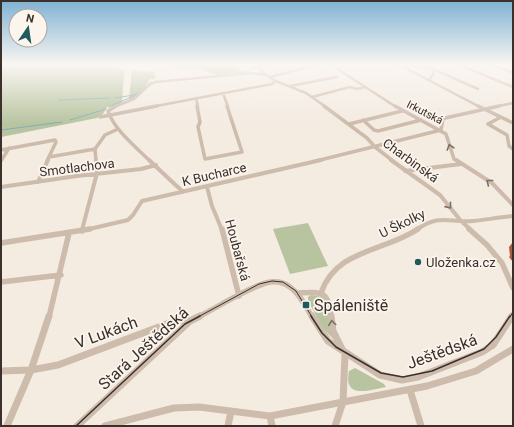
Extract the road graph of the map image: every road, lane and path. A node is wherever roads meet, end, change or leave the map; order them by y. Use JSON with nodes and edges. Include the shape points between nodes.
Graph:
{"nodes":[{"id":1,"x":151,"y":84,"type":"edge"},
{"id":2,"x":272,"y":84,"type":"edge"},
{"id":3,"x":284,"y":84,"type":"edge"},
{"id":4,"x":301,"y":84,"type":"edge"},
{"id":5,"x":360,"y":84,"type":"edge"},
{"id":6,"x":436,"y":84,"type":"edge"},
{"id":7,"x":467,"y":84,"type":"edge"},
{"id":8,"x":290,"y":86,"type":"junction"},
{"id":9,"x":365,"y":87,"type":"junction"},
{"id":10,"x":478,"y":89,"type":"dead end"},
{"id":11,"x":223,"y":93,"type":"junction"},
{"id":12,"x":312,"y":97,"type":"junction"},
{"id":13,"x":196,"y":98,"type":"junction"},
{"id":14,"x":513,"y":103,"type":"edge"},
{"id":15,"x":485,"y":110,"type":"junction"},
{"id":16,"x":402,"y":111,"type":"junction"},
{"id":17,"x":108,"y":115,"type":"junction"},
{"id":18,"x":100,"y":116,"type":"dead end"},
{"id":19,"x":500,"y":117,"type":"junction"},
{"id":20,"x":363,"y":120,"type":"junction"},
{"id":21,"x":421,"y":120,"type":"junction"},
{"id":22,"x":513,"y":123,"type":"edge"},
{"id":23,"x":349,"y":124,"type":"junction"},
{"id":24,"x":118,"y":129,"type":"junction"},
{"id":25,"x":441,"y":130,"type":"junction"},
{"id":26,"x":375,"y":147,"type":"junction"},
{"id":27,"x":9,"y":148,"type":"junction"},
{"id":28,"x":95,"y":149,"type":"junction"},
{"id":29,"x":513,"y":149,"type":"edge"},
{"id":30,"x":1,"y":150,"type":"edge"},
{"id":31,"x":49,"y":157,"type":"junction"},
{"id":32,"x":1,"y":161,"type":"edge"},
{"id":33,"x":461,"y":164,"type":"junction"},
{"id":34,"x":156,"y":165,"type":"junction"},
{"id":35,"x":405,"y":171,"type":"junction"},
{"id":36,"x":97,"y":173,"type":"junction"},
{"id":37,"x":38,"y":182,"type":"junction"},
{"id":38,"x":1,"y":187,"type":"edge"},
{"id":39,"x":207,"y":187,"type":"junction"},
{"id":40,"x":183,"y":192,"type":"junction"},
{"id":41,"x":513,"y":205,"type":"edge"},
{"id":42,"x":513,"y":216,"type":"edge"},
{"id":43,"x":461,"y":221,"type":"junction"},
{"id":44,"x":82,"y":231,"type":"junction"},
{"id":45,"x":69,"y":233,"type":"junction"},
{"id":46,"x":1,"y":243,"type":"edge"},
{"id":47,"x":60,"y":275,"type":"junction"},
{"id":48,"x":1,"y":282,"type":"edge"},
{"id":49,"x":513,"y":288,"type":"edge"},
{"id":50,"x":297,"y":293,"type":"junction"},
{"id":51,"x":321,"y":293,"type":"junction"},
{"id":52,"x":239,"y":296,"type":"junction"},
{"id":53,"x":513,"y":315,"type":"edge"},
{"id":54,"x":190,"y":321,"type":"junction"},
{"id":55,"x":513,"y":348,"type":"edge"},
{"id":56,"x":345,"y":354,"type":"junction"},
{"id":57,"x":31,"y":370,"type":"junction"},
{"id":58,"x":1,"y":371,"type":"edge"},
{"id":59,"x":410,"y":390,"type":"junction"},
{"id":60,"x":343,"y":402,"type":"junction"},
{"id":61,"x":231,"y":411,"type":"junction"},
{"id":62,"x":270,"y":416,"type":"junction"},
{"id":63,"x":7,"y":426,"type":"edge"},
{"id":64,"x":78,"y":426,"type":"edge"},
{"id":65,"x":105,"y":426,"type":"edge"},
{"id":66,"x":228,"y":426,"type":"edge"},
{"id":67,"x":272,"y":426,"type":"edge"},
{"id":68,"x":335,"y":426,"type":"edge"},
{"id":69,"x":421,"y":426,"type":"edge"}],
"edges":[{"from":1,"to":17,"type":"street","via":[[137,98],[110,108]]},
{"from":2,"to":11,"type":"street"},
{"from":3,"to":8,"type":"street","name":"Charbinská"},
{"from":4,"to":8,"type":"street"},
{"from":5,"to":9,"type":"street","name":"Irkutská"},
{"from":6,"to":15,"type":"street"},
{"from":7,"to":10,"type":"street"},
{"from":8,"to":12,"type":"street","name":"Charbinská"},
{"from":9,"to":12,"type":"street","via":[[350,87]]},
{"from":9,"to":16,"type":"street","name":"Irkutská"},
{"from":11,"to":13,"type":"street"},
{"from":11,"to":13,"type":"street","via":[[242,152],[205,159],[198,127],[200,122]]},
{"from":12,"to":23,"type":"street","name":"Charbinská"},
{"from":13,"to":17,"type":"street"},
{"from":14,"to":15,"type":"street"},
{"from":15,"to":19,"type":"street"},
{"from":15,"to":25,"type":"street","via":[[443,119]]},
{"from":16,"to":20,"type":"street"},
{"from":16,"to":21,"type":"street","name":"Irkutská"},
{"from":17,"to":18,"type":"street"},
{"from":17,"to":24,"type":"street"},
{"from":19,"to":22,"type":"street"},
{"from":19,"to":29,"type":"street","via":[[488,124],[507,135],[508,146]]},
{"from":20,"to":21,"type":"street","via":[[378,131]]},
{"from":20,"to":23,"type":"street"},
{"from":21,"to":25,"type":"street","name":"Irkutská"},
{"from":23,"to":26,"type":"street","name":"Charbinská"},
{"from":24,"to":28,"type":"street","via":[[105,135]]},
{"from":24,"to":34,"type":"street"},
{"from":25,"to":26,"type":"street","name":"K Bucharce"},
{"from":33,"to":25,"type":"street","name":"Irkutská","one_way":true,"via":[[454,159],[446,134]]},
{"from":26,"to":35,"type":"street","name":"Charbinská"},
{"from":26,"to":39,"type":"street","name":"K Bucharce"},
{"from":27,"to":30,"type":"street"},
{"from":27,"to":31,"type":"street","via":[[55,140]]},
{"from":27,"to":32,"type":"street"},
{"from":28,"to":31,"type":"street"},
{"from":28,"to":36,"type":"street"},
{"from":31,"to":37,"type":"street"},
{"from":33,"to":35,"type":"street"},
{"from":41,"to":33,"type":"street","name":"Irkutská","one_way":true,"via":[[492,183]]},
{"from":34,"to":36,"type":"street","name":"Smotlachova"},
{"from":34,"to":40,"type":"street"},
{"from":35,"to":43,"type":"street","name":"Charbinská","one_way":true,"via":[[440,195]]},
{"from":36,"to":37,"type":"street","name":"Smotlachova"},
{"from":36,"to":44,"type":"street"},
{"from":37,"to":38,"type":"street","name":"Smotlachova"},
{"from":39,"to":40,"type":"street","name":"K Bucharce"},
{"from":39,"to":52,"type":"street","name":"Houbařská","via":[[221,226]]},
{"from":40,"to":44,"type":"street","name":"K Bucharce","via":[[142,201],[137,206],[135,215],[124,222]]},
{"from":42,"to":43,"type":"street","name":"U Školky"},
{"from":43,"to":49,"type":"street","name":"Charbinská","via":[[502,263]]},
{"from":43,"to":51,"type":"street","name":"U Školky","via":[[446,218],[431,220],[406,236],[350,259],[328,275],[322,284]]},
{"from":44,"to":45,"type":"street","name":"K Bucharce"},
{"from":45,"to":46,"type":"street","name":"K Bucharce"},
{"from":45,"to":47,"type":"street"},
{"from":47,"to":48,"type":"street"},
{"from":47,"to":57,"type":"street"},
{"from":50,"to":51,"type":"street"},
{"from":50,"to":52,"type":"street","name":"Stará Ještědská","via":[[280,282],[270,282]]},
{"from":50,"to":56,"type":"street","name":"Stará Ještědská","via":[[328,341]]},
{"from":56,"to":51,"type":"street","one_way":true,"via":[[333,330],[330,306]]},
{"from":52,"to":54,"type":"street","name":"Stará Ještědská"},
{"from":53,"to":56,"type":"street","name":"Ještědská","via":[[493,345],[418,378],[402,380],[380,375]]},
{"from":54,"to":57,"type":"street","name":"V Lukách","via":[[172,322],[58,365]]},
{"from":54,"to":64,"type":"street","name":"Stará Ještědská"},
{"from":55,"to":59,"type":"street","name":"Ještědská","via":[[495,362],[476,371]]},
{"from":56,"to":60,"type":"street"},
{"from":57,"to":58,"type":"street","name":"V Lukách"},
{"from":57,"to":63,"type":"street"},
{"from":59,"to":60,"type":"street","name":"Ještědská"},
{"from":59,"to":69,"type":"street"},
{"from":60,"to":62,"type":"street","name":"Ještědská"},
{"from":60,"to":68,"type":"street"},
{"from":61,"to":62,"type":"street","name":"Ještědská"},
{"from":61,"to":65,"type":"street","name":"Ještědská","via":[[199,407],[174,408]]},
{"from":61,"to":66,"type":"street"},
{"from":62,"to":67,"type":"street"}]}
